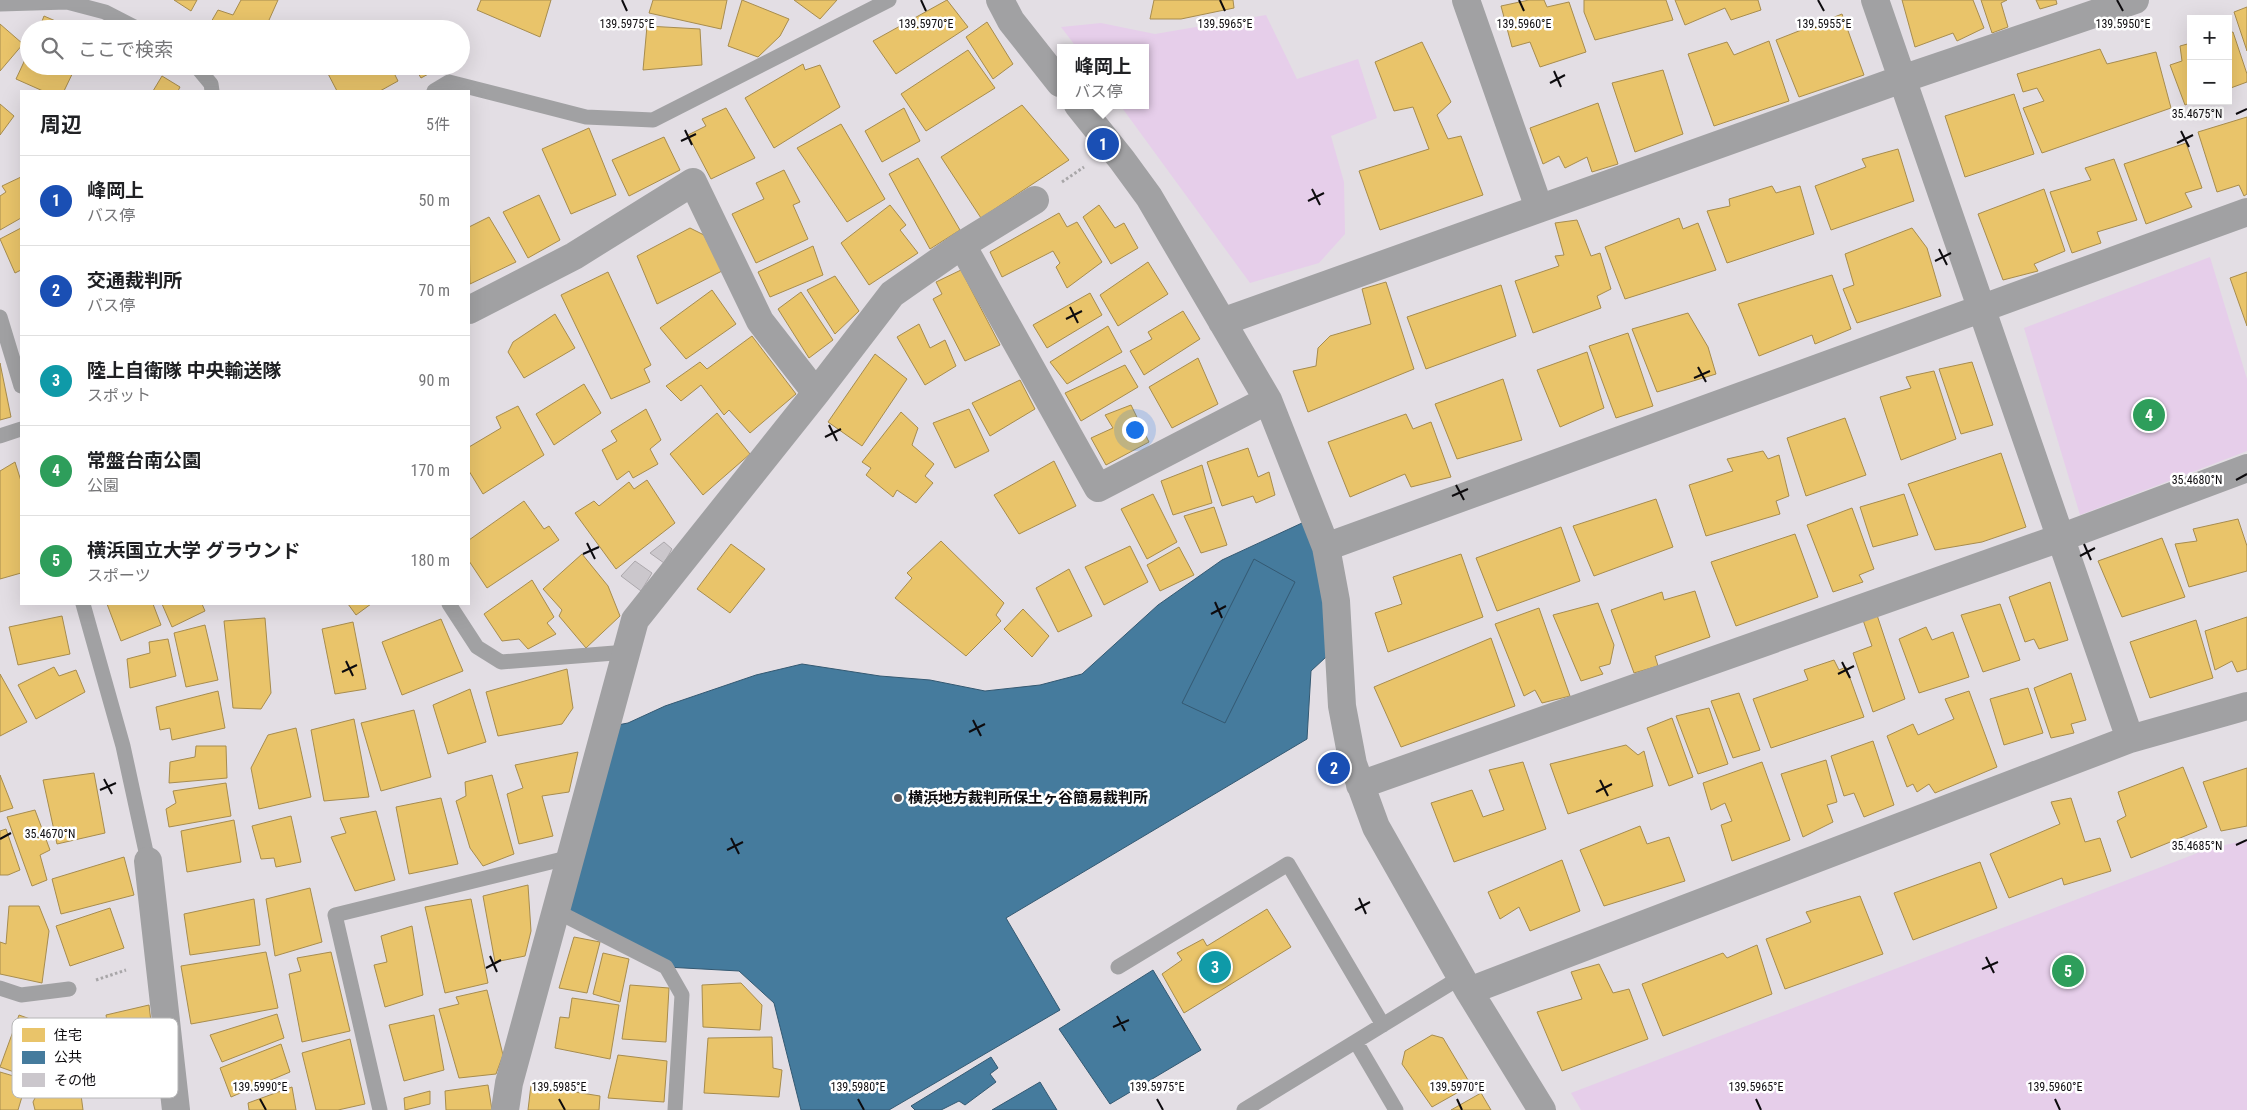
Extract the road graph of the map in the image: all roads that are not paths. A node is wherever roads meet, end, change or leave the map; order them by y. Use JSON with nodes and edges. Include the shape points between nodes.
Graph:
{"nodes":[{"id":1,"x":889,"y":0,"type":"edge"},
{"id":2,"x":1000,"y":0,"type":"edge"},
{"id":3,"x":1466,"y":0,"type":"edge"},
{"id":4,"x":1875,"y":0,"type":"edge"},
{"id":5,"x":2135,"y":0,"type":"edge"},
{"id":6,"x":0,"y":4,"type":"edge"},
{"id":7,"x":121,"y":20,"type":"edge"},
{"id":8,"x":204,"y":75,"type":"edge"},
{"id":9,"x":1057,"y":79,"type":"edge"},
{"id":10,"x":1902,"y":79,"type":"junction"},
{"id":11,"x":212,"y":90,"type":"edge"},
{"id":12,"x":436,"y":90,"type":"edge"},
{"id":13,"x":1080,"y":109,"type":"edge"},
{"id":14,"x":1035,"y":200,"type":"dead end"},
{"id":15,"x":1539,"y":208,"type":"junction"},
{"id":16,"x":2247,"y":212,"type":"edge"},
{"id":17,"x":962,"y":245,"type":"junction"},
{"id":18,"x":1981,"y":308,"type":"junction"},
{"id":19,"x":470,"y":309,"type":"edge"},
{"id":20,"x":0,"y":317,"type":"edge"},
{"id":21,"x":1222,"y":322,"type":"junction"},
{"id":22,"x":20,"y":383,"type":"edge"},
{"id":23,"x":816,"y":393,"type":"junction"},
{"id":24,"x":1268,"y":400,"type":"junction"},
{"id":25,"x":20,"y":430,"type":"edge"},
{"id":26,"x":0,"y":436,"type":"edge"},
{"id":27,"x":2247,"y":468,"type":"edge"},
{"id":28,"x":2060,"y":538,"type":"junction"},
{"id":29,"x":1326,"y":547,"type":"junction"},
{"id":30,"x":83,"y":605,"type":"edge"},
{"id":31,"x":450,"y":605,"type":"edge"},
{"id":32,"x":627,"y":652,"type":"junction"},
{"id":33,"x":2247,"y":706,"type":"edge"},
{"id":34,"x":2130,"y":739,"type":"junction"},
{"id":35,"x":1360,"y":785,"type":"junction"},
{"id":36,"x":571,"y":857,"type":"junction"},
{"id":37,"x":148,"y":861,"type":"joint"},
{"id":38,"x":556,"y":911,"type":"junction"},
{"id":39,"x":1118,"y":967,"type":"dead end"},
{"id":40,"x":1465,"y":984,"type":"junction"},
{"id":41,"x":0,"y":988,"type":"edge"},
{"id":42,"x":69,"y":989,"type":"road end"},
{"id":43,"x":166,"y":1018,"type":"edge"},
{"id":44,"x":1384,"y":1025,"type":"junction"},
{"id":45,"x":1356,"y":1042,"type":"junction"},
{"id":46,"x":380,"y":1110,"type":"edge"},
{"id":47,"x":505,"y":1110,"type":"edge"},
{"id":48,"x":674,"y":1110,"type":"edge"},
{"id":49,"x":1244,"y":1110,"type":"edge"},
{"id":50,"x":1396,"y":1110,"type":"edge"},
{"id":51,"x":1542,"y":1110,"type":"edge"}],
"edges":[{"from":1,"to":12,"type":"lane","via":[[653,120],[586,117],[449,82]]},
{"from":2,"to":9,"type":"street","via":[[1011,21]]},
{"from":3,"to":15,"type":"street"},
{"from":4,"to":10,"type":"street"},
{"from":5,"to":10,"type":"street"},
{"from":6,"to":7,"type":"lane","via":[[67,2],[105,12]]},
{"from":8,"to":11,"type":"lane"},
{"from":10,"to":15,"type":"street"},
{"from":10,"to":18,"type":"street"},
{"from":13,"to":21,"type":"street","via":[[1104,153],[1149,197]]},
{"from":14,"to":17,"type":"street"},
{"from":15,"to":21,"type":"street"},
{"from":16,"to":18,"type":"street"},
{"from":17,"to":23,"type":"street","via":[[892,294]]},
{"from":17,"to":24,"type":"street","via":[[1098,488]]},
{"from":18,"to":28,"type":"street"},
{"from":18,"to":29,"type":"street"},
{"from":19,"to":23,"type":"street","via":[[574,256],[692,182],[760,321]]},
{"from":20,"to":22,"type":"lane"},
{"from":21,"to":24,"type":"street"},
{"from":23,"to":32,"type":"street","via":[[635,620]]},
{"from":24,"to":29,"type":"street"},
{"from":25,"to":26,"type":"lane"},
{"from":27,"to":28,"type":"street"},
{"from":28,"to":34,"type":"street"},
{"from":28,"to":35,"type":"street"},
{"from":29,"to":35,"type":"street","via":[[1336,601],[1342,706]]},
{"from":30,"to":37,"type":"lane","via":[[123,746]]},
{"from":31,"to":32,"type":"lane","via":[[477,647],[501,662]]},
{"from":32,"to":36,"type":"street"},
{"from":33,"to":34,"type":"street"},
{"from":34,"to":40,"type":"street"},
{"from":35,"to":40,"type":"street","via":[[1376,827]]},
{"from":36,"to":38,"type":"street"},
{"from":36,"to":46,"type":"lane","via":[[335,915]]},
{"from":37,"to":43,"type":"street"},
{"from":38,"to":47,"type":"street","via":[[509,1083]]},
{"from":38,"to":48,"type":"lane","via":[[666,967],[682,995]]},
{"from":39,"to":44,"type":"lane","via":[[1288,864]]},
{"from":40,"to":44,"type":"lane"},
{"from":40,"to":51,"type":"street"},
{"from":41,"to":42,"type":"lane","via":[[21,995]]},
{"from":44,"to":45,"type":"lane"},
{"from":45,"to":49,"type":"lane"},
{"from":45,"to":50,"type":"lane"}]}
